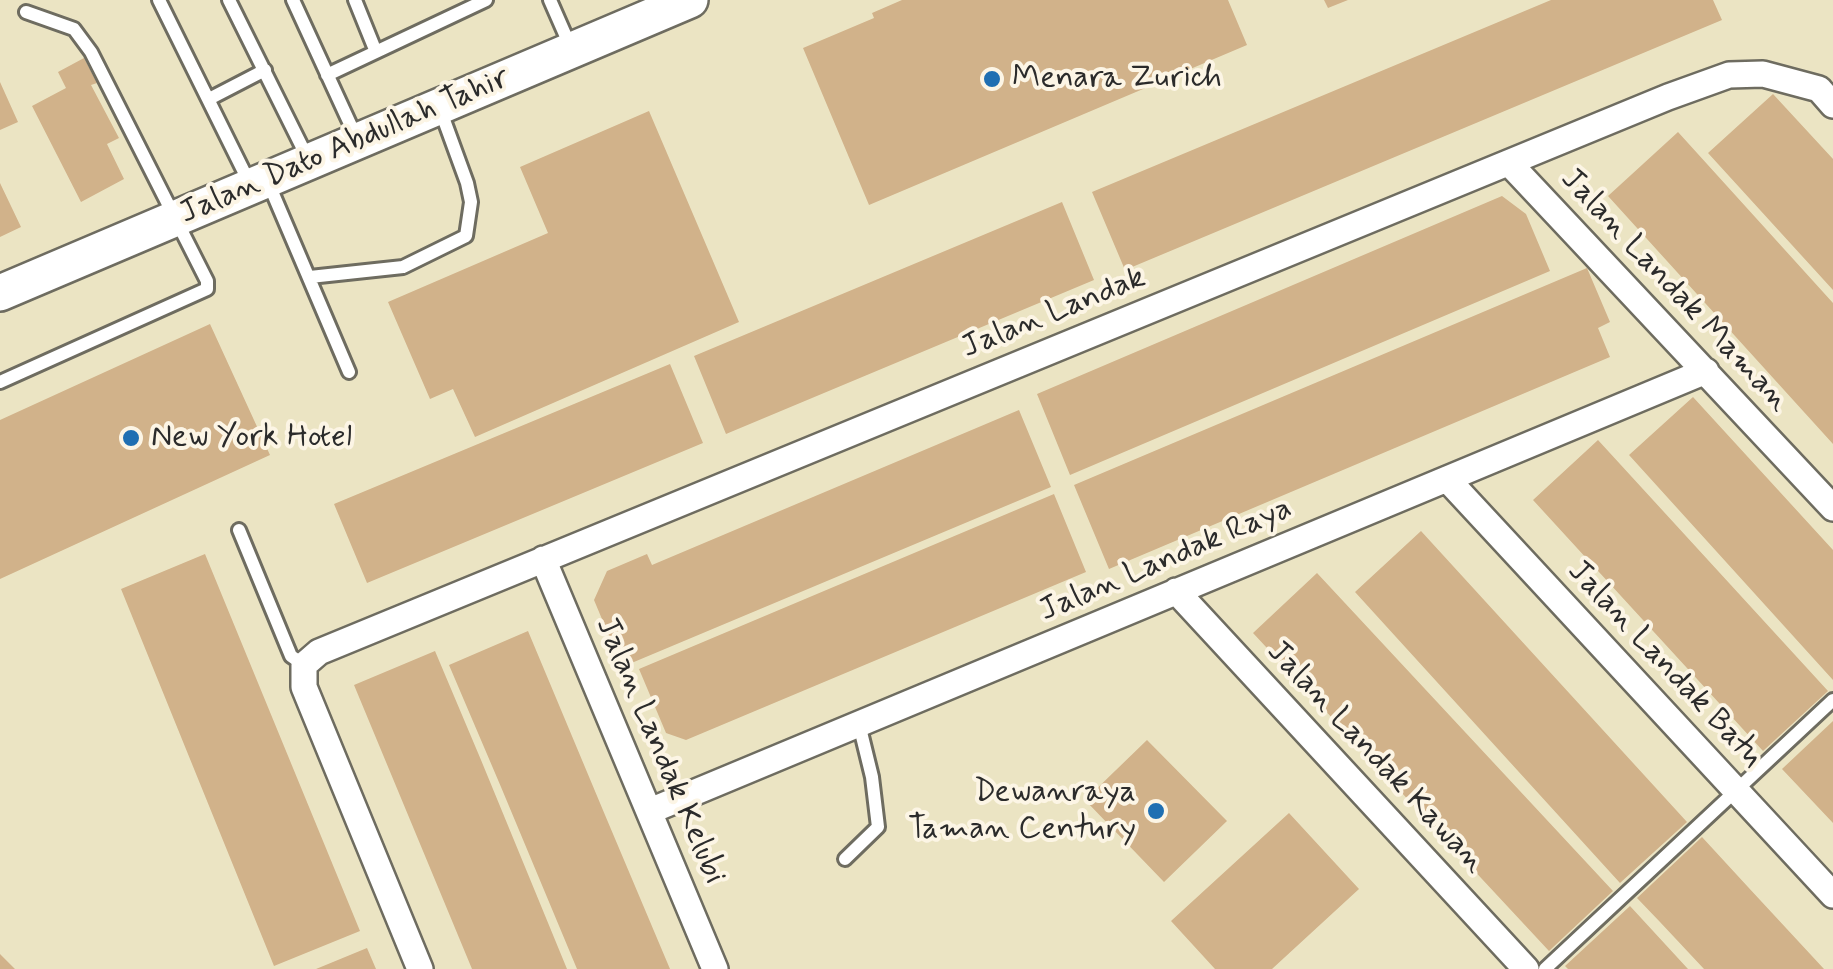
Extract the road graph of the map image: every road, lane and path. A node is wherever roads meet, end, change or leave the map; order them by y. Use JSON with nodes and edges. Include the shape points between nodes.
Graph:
{"nodes":[{"id":1,"x":160,"y":0,"type":"edge"},
{"id":2,"x":230,"y":0,"type":"edge"},
{"id":3,"x":294,"y":0,"type":"edge"},
{"id":4,"x":354,"y":0,"type":"edge"},
{"id":5,"x":486,"y":0,"type":"edge"},
{"id":6,"x":550,"y":0,"type":"edge"},
{"id":7,"x":690,"y":0,"type":"edge"},
{"id":8,"x":26,"y":12,"type":"dead end"},
{"id":9,"x":572,"y":50,"type":"junction"},
{"id":10,"x":376,"y":52,"type":"junction"},
{"id":11,"x":265,"y":70,"type":"junction"},
{"id":12,"x":327,"y":76,"type":"junction"},
{"id":13,"x":209,"y":99,"type":"junction"},
{"id":14,"x":1833,"y":104,"type":"edge"},
{"id":15,"x":439,"y":106,"type":"junction"},
{"id":16,"x":358,"y":141,"type":"junction"},
{"id":17,"x":309,"y":162,"type":"junction"},
{"id":18,"x":1509,"y":163,"type":"junction"},
{"id":19,"x":259,"y":183,"type":"junction"},
{"id":20,"x":174,"y":220,"type":"junction"},
{"id":21,"x":310,"y":277,"type":"junction"},
{"id":22,"x":0,"y":293,"type":"edge"},
{"id":23,"x":1706,"y":371,"type":"junction"},
{"id":24,"x":348,"y":372,"type":"dead end"},
{"id":25,"x":0,"y":382,"type":"edge"},
{"id":26,"x":1447,"y":479,"type":"junction"},
{"id":27,"x":1833,"y":508,"type":"edge"},
{"id":28,"x":239,"y":530,"type":"dead end"},
{"id":29,"x":542,"y":559,"type":"junction"},
{"id":30,"x":1176,"y":592,"type":"junction"},
{"id":31,"x":304,"y":666,"type":"junction"},
{"id":32,"x":1833,"y":700,"type":"edge"},
{"id":33,"x":859,"y":724,"type":"junction"},
{"id":34,"x":1736,"y":790,"type":"junction"},
{"id":35,"x":650,"y":811,"type":"junction"},
{"id":36,"x":844,"y":859,"type":"dead end"},
{"id":37,"x":1833,"y":896,"type":"edge"},
{"id":38,"x":420,"y":969,"type":"edge"},
{"id":39,"x":715,"y":969,"type":"edge"},
{"id":40,"x":1526,"y":969,"type":"edge"},
{"id":41,"x":1546,"y":969,"type":"edge"}],
"edges":[{"from":1,"to":13,"type":"lane"},
{"from":2,"to":11,"type":"lane"},
{"from":3,"to":12,"type":"lane"},
{"from":4,"to":10,"type":"lane"},
{"from":5,"to":10,"type":"lane"},
{"from":6,"to":9,"type":"lane"},
{"from":7,"to":9,"type":"street","name":"Jalan Dato Abdullah Tahir"},
{"from":8,"to":20,"type":"lane","via":[[74,30],[90,52]]},
{"from":9,"to":15,"type":"street","name":"Jalan Dato Abdullah Tahir"},
{"from":10,"to":12,"type":"lane"},
{"from":11,"to":13,"type":"lane"},
{"from":11,"to":17,"type":"lane"},
{"from":12,"to":16,"type":"lane"},
{"from":13,"to":19,"type":"lane"},
{"from":14,"to":18,"type":"street","name":"Jalan Landak","via":[[1818,89],[1800,84],[1763,74],[1728,75]]},
{"from":15,"to":16,"type":"street","name":"Jalan Dato Abdullah Tahir"},
{"from":15,"to":21,"type":"lane","via":[[468,183],[466,236],[403,267]]},
{"from":16,"to":17,"type":"street","name":"Jalan Dato Abdullah Tahir"},
{"from":17,"to":19,"type":"street","name":"Jalan Dato Abdullah Tahir"},
{"from":18,"to":23,"type":"street","name":"Jalan Landak Maman"},
{"from":18,"to":29,"type":"street","name":"Jalan Landak"},
{"from":19,"to":20,"type":"street","name":"Jalan Dato Abdullah Tahir"},
{"from":19,"to":21,"type":"lane"},
{"from":20,"to":22,"type":"street","name":"Jalan Dato Abdullah Tahir"},
{"from":20,"to":25,"type":"lane","via":[[207,281],[202,294]]},
{"from":21,"to":24,"type":"lane"},
{"from":23,"to":26,"type":"street","name":"Jalan Landak Raya"},
{"from":23,"to":27,"type":"street","name":"Jalan Landak Maman"},
{"from":26,"to":30,"type":"street","name":"Jalan Landak Raya"},
{"from":26,"to":34,"type":"street","name":"Jalan Landak Batu"},
{"from":28,"to":31,"type":"lane","via":[[291,656]]},
{"from":29,"to":31,"type":"street","name":"Jalan Landak","via":[[320,652]]},
{"from":29,"to":35,"type":"street","name":"Jalan Landak Kelubi"},
{"from":30,"to":33,"type":"street","name":"Jalan Landak Raya"},
{"from":30,"to":40,"type":"street","name":"Jalan Landak Kawan"},
{"from":31,"to":38,"type":"street","via":[[304,686]]},
{"from":32,"to":34,"type":"lane"},
{"from":33,"to":35,"type":"street","name":"Jalan Landak Raya"},
{"from":33,"to":36,"type":"lane","via":[[878,827]]},
{"from":34,"to":37,"type":"street","name":"Jalan Landak Batu"},
{"from":34,"to":41,"type":"lane"},
{"from":35,"to":39,"type":"street","name":"Jalan Landak Kelubi"}]}
